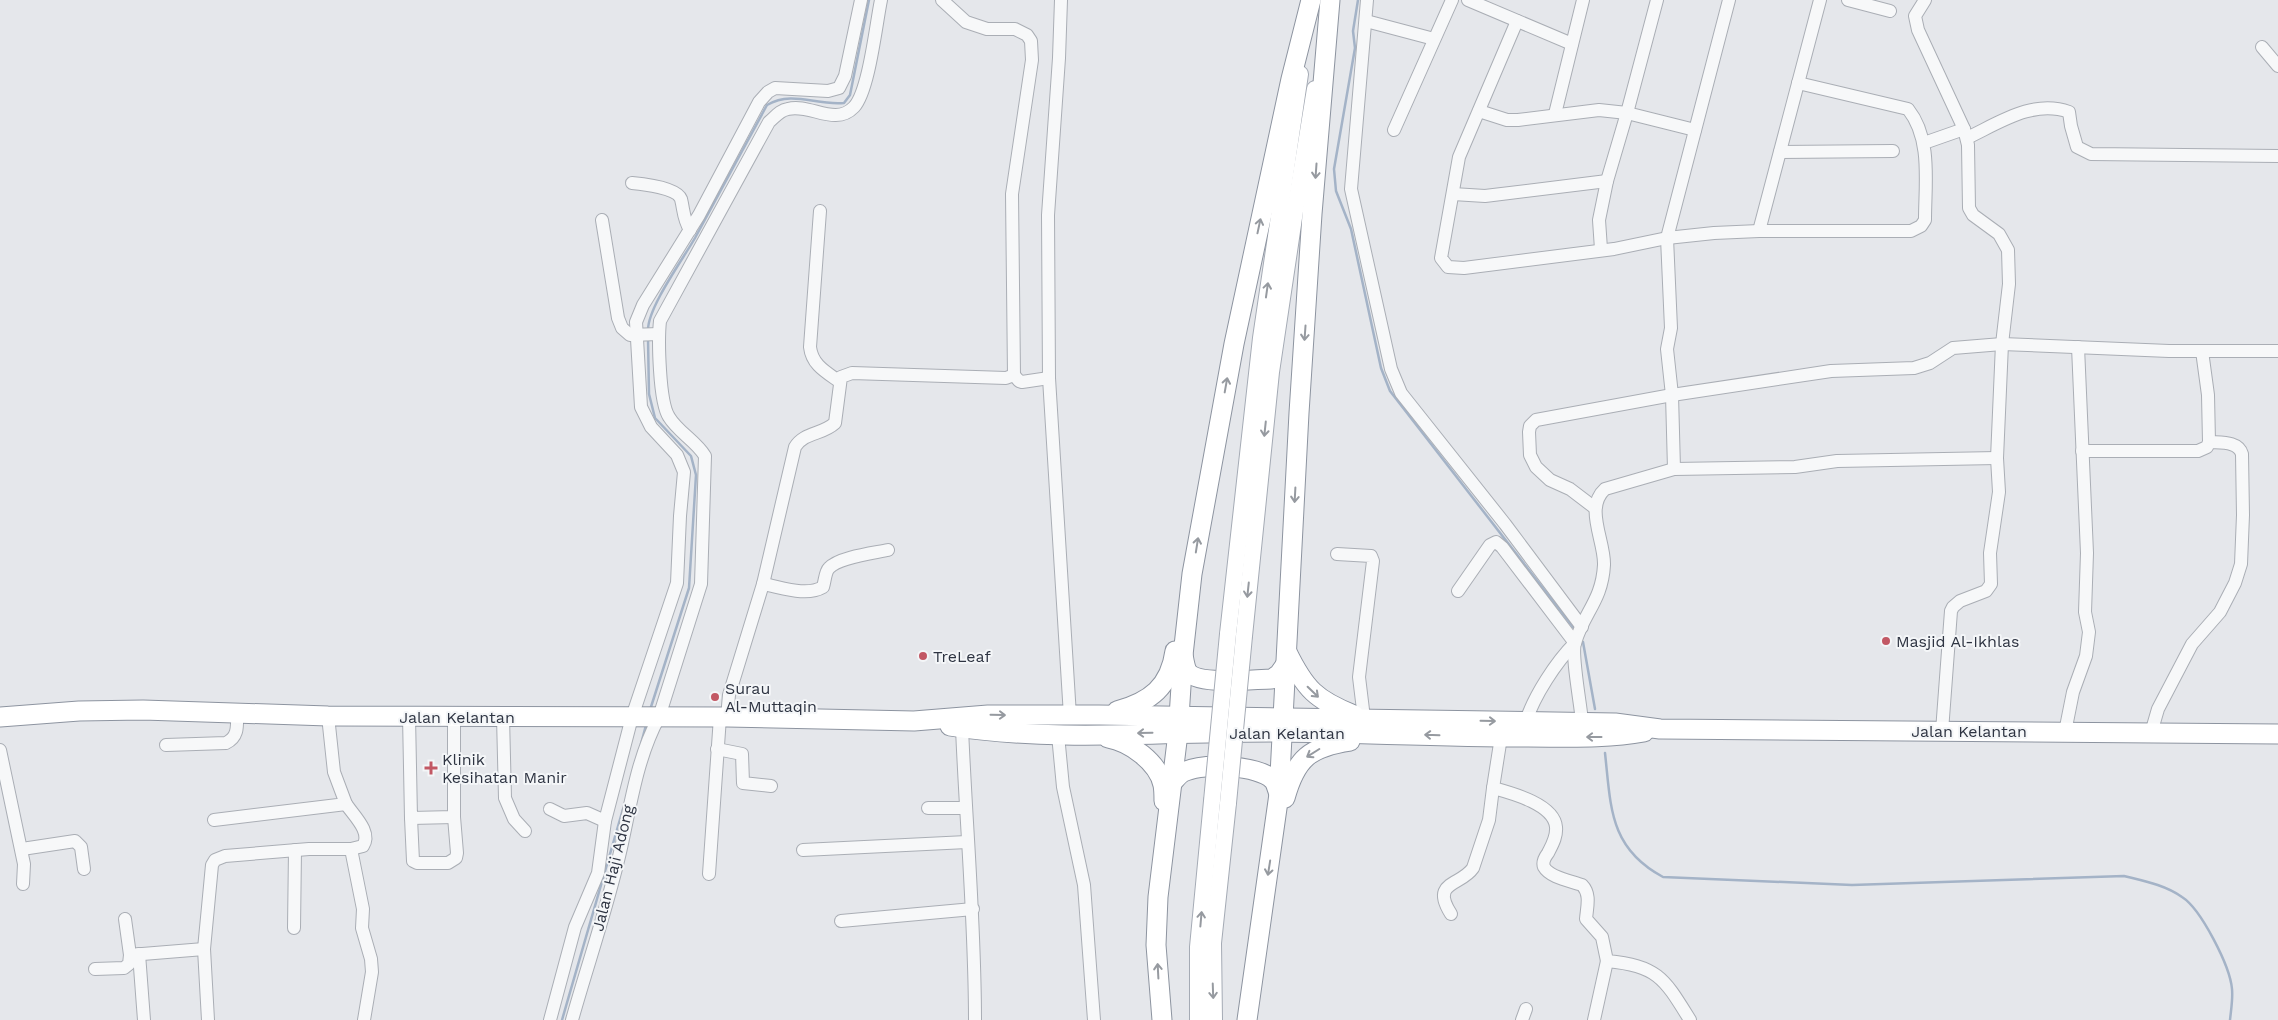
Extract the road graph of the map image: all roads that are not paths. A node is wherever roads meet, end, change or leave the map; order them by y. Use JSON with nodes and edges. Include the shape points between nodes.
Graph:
{"nodes":[{"id":1,"x":861,"y":0,"type":"edge"},
{"id":2,"x":881,"y":0,"type":"edge"},
{"id":3,"x":942,"y":0,"type":"edge"},
{"id":4,"x":1061,"y":0,"type":"edge"},
{"id":5,"x":1311,"y":0,"type":"edge"},
{"id":6,"x":1330,"y":0,"type":"edge"},
{"id":7,"x":1367,"y":0,"type":"edge"},
{"id":8,"x":1452,"y":0,"type":"edge"},
{"id":9,"x":1468,"y":0,"type":"edge"},
{"id":10,"x":1583,"y":0,"type":"edge"},
{"id":11,"x":1657,"y":0,"type":"edge"},
{"id":12,"x":1729,"y":0,"type":"edge"},
{"id":13,"x":1820,"y":0,"type":"edge"},
{"id":14,"x":1848,"y":0,"type":"edge"},
{"id":15,"x":1925,"y":0,"type":"edge"},
{"id":16,"x":1890,"y":11,"type":"dead end"},
{"id":17,"x":1366,"y":21,"type":"junction"},
{"id":18,"x":1517,"y":21,"type":"junction"},
{"id":19,"x":1434,"y":39,"type":"junction"},
{"id":20,"x":1572,"y":44,"type":"junction"},
{"id":21,"x":2262,"y":48,"type":"dead end"},
{"id":22,"x":2278,"y":66,"type":"edge"},
{"id":23,"x":1798,"y":83,"type":"junction"},
{"id":24,"x":1478,"y":111,"type":"junction"},
{"id":25,"x":1555,"y":114,"type":"junction"},
{"id":26,"x":1627,"y":114,"type":"junction"},
{"id":27,"x":1394,"y":130,"type":"dead end"},
{"id":28,"x":1695,"y":130,"type":"junction"},
{"id":29,"x":1965,"y":133,"type":"junction"},
{"id":30,"x":1924,"y":143,"type":"junction"},
{"id":31,"x":1893,"y":151,"type":"dead end"},
{"id":32,"x":1780,"y":152,"type":"junction"},
{"id":33,"x":2278,"y":156,"type":"edge"},
{"id":34,"x":1606,"y":181,"type":"junction"},
{"id":35,"x":632,"y":183,"type":"dead end"},
{"id":36,"x":1453,"y":194,"type":"junction"},
{"id":37,"x":820,"y":211,"type":"dead end"},
{"id":38,"x":602,"y":220,"type":"dead end"},
{"id":39,"x":690,"y":230,"type":"junction"},
{"id":40,"x":1759,"y":230,"type":"junction"},
{"id":41,"x":1667,"y":238,"type":"junction"},
{"id":42,"x":1601,"y":249,"type":"junction"},
{"id":43,"x":656,"y":334,"type":"junction"},
{"id":44,"x":638,"y":335,"type":"junction"},
{"id":45,"x":2002,"y":344,"type":"junction"},
{"id":46,"x":2078,"y":347,"type":"junction"},
{"id":47,"x":2202,"y":351,"type":"junction"},
{"id":48,"x":2278,"y":351,"type":"edge"},
{"id":49,"x":1018,"y":378,"type":"junction"},
{"id":50,"x":1046,"y":379,"type":"junction"},
{"id":51,"x":840,"y":382,"type":"junction"},
{"id":52,"x":1672,"y":395,"type":"junction"},
{"id":53,"x":2209,"y":442,"type":"junction"},
{"id":54,"x":2082,"y":451,"type":"junction"},
{"id":55,"x":1997,"y":458,"type":"junction"},
{"id":56,"x":1674,"y":469,"type":"junction"},
{"id":57,"x":1595,"y":508,"type":"junction"},
{"id":58,"x":888,"y":550,"type":"dead end"},
{"id":59,"x":1337,"y":554,"type":"dead end"},
{"id":60,"x":1192,"y":574,"type":"junction"},
{"id":61,"x":763,"y":584,"type":"junction"},
{"id":62,"x":1458,"y":591,"type":"dead end"},
{"id":63,"x":1582,"y":627,"type":"junction"},
{"id":64,"x":1236,"y":635,"type":"junction"},
{"id":65,"x":1575,"y":643,"type":"junction"},
{"id":66,"x":1183,"y":655,"type":"junction"},
{"id":67,"x":1286,"y":658,"type":"junction"},
{"id":68,"x":237,"y":712,"type":"junction"},
{"id":69,"x":328,"y":716,"type":"junction"},
{"id":70,"x":409,"y":716,"type":"junction"},
{"id":71,"x":454,"y":716,"type":"junction"},
{"id":72,"x":1099,"y":716,"type":"junction"},
{"id":73,"x":0,"y":717,"type":"edge"},
{"id":74,"x":503,"y":717,"type":"junction"},
{"id":75,"x":646,"y":717,"type":"junction"},
{"id":76,"x":723,"y":717,"type":"junction"},
{"id":77,"x":1364,"y":718,"type":"junction"},
{"id":78,"x":914,"y":720,"type":"junction"},
{"id":79,"x":1526,"y":721,"type":"junction"},
{"id":80,"x":1582,"y":722,"type":"junction"},
{"id":81,"x":1178,"y":725,"type":"junction"},
{"id":82,"x":1282,"y":725,"type":"junction"},
{"id":83,"x":962,"y":728,"type":"junction"},
{"id":84,"x":1067,"y":728,"type":"junction"},
{"id":85,"x":1660,"y":729,"type":"junction"},
{"id":86,"x":1942,"y":731,"type":"junction"},
{"id":87,"x":2065,"y":732,"type":"junction"},
{"id":88,"x":2151,"y":733,"type":"junction"},
{"id":89,"x":1394,"y":734,"type":"junction"},
{"id":90,"x":2278,"y":734,"type":"edge"},
{"id":91,"x":1501,"y":737,"type":"junction"},
{"id":92,"x":166,"y":745,"type":"dead end"},
{"id":93,"x":716,"y":749,"type":"junction"},
{"id":94,"x":0,"y":750,"type":"edge"},
{"id":95,"x":1171,"y":784,"type":"junction"},
{"id":96,"x":771,"y":786,"type":"dead end"},
{"id":97,"x":1493,"y":788,"type":"junction"},
{"id":98,"x":1279,"y":794,"type":"junction"},
{"id":99,"x":1220,"y":802,"type":"junction"},
{"id":100,"x":346,"y":804,"type":"junction"},
{"id":101,"x":928,"y":808,"type":"dead end"},
{"id":102,"x":965,"y":808,"type":"junction"},
{"id":103,"x":550,"y":809,"type":"dead end"},
{"id":104,"x":454,"y":817,"type":"junction"},
{"id":105,"x":411,"y":818,"type":"junction"},
{"id":106,"x":214,"y":820,"type":"dead end"},
{"id":107,"x":605,"y":821,"type":"junction"},
{"id":108,"x":1275,"y":830,"type":"junction"},
{"id":109,"x":525,"y":831,"type":"dead end"},
{"id":110,"x":967,"y":842,"type":"junction"},
{"id":111,"x":1164,"y":845,"type":"junction"},
{"id":112,"x":612,"y":847,"type":"junction"},
{"id":113,"x":22,"y":849,"type":"junction"},
{"id":114,"x":351,"y":849,"type":"junction"},
{"id":115,"x":295,"y":850,"type":"junction"},
{"id":116,"x":803,"y":850,"type":"dead end"},
{"id":117,"x":84,"y":869,"type":"dead end"},
{"id":118,"x":709,"y":874,"type":"dead end"},
{"id":119,"x":23,"y":884,"type":"dead end"},
{"id":120,"x":973,"y":909,"type":"junction"},
{"id":121,"x":1451,"y":914,"type":"dead end"},
{"id":122,"x":125,"y":919,"type":"dead end"},
{"id":123,"x":842,"y":921,"type":"dead end"},
{"id":124,"x":294,"y":928,"type":"dead end"},
{"id":125,"x":204,"y":949,"type":"junction"},
{"id":126,"x":135,"y":955,"type":"junction"},
{"id":127,"x":1607,"y":960,"type":"junction"},
{"id":128,"x":95,"y":969,"type":"dead end"},
{"id":129,"x":144,"y":1020,"type":"edge"},
{"id":130,"x":208,"y":1020,"type":"edge"},
{"id":131,"x":364,"y":1020,"type":"edge"},
{"id":132,"x":550,"y":1020,"type":"edge"},
{"id":133,"x":572,"y":1020,"type":"edge"},
{"id":134,"x":975,"y":1020,"type":"edge"},
{"id":135,"x":1094,"y":1020,"type":"edge"},
{"id":136,"x":1162,"y":1020,"type":"edge"},
{"id":137,"x":1198,"y":1020,"type":"edge"},
{"id":138,"x":1214,"y":1020,"type":"edge"},
{"id":139,"x":1247,"y":1020,"type":"edge"},
{"id":140,"x":1594,"y":1020,"type":"edge"},
{"id":141,"x":1690,"y":1020,"type":"edge"}],
"edges":[{"from":1,"to":39,"type":"street","via":[[845,76],[839,88],[828,91],[775,88],[768,92],[759,102]]},
{"from":2,"to":43,"type":"street","via":[[866,79],[853,108],[832,116],[787,108],[770,122],[673,295]]},
{"from":3,"to":49,"type":"street","via":[[966,22],[987,29],[1014,29],[1031,41],[1032,60],[1012,194]]},
{"from":4,"to":50,"type":"street","via":[[1048,215]]},
{"from":60,"to":5,"type":"highway","one_way":true,"via":[[1234,344]]},
{"from":64,"to":5,"type":"main road","one_way":true,"via":[[1261,338]]},
{"from":6,"to":64,"type":"main road","one_way":true,"via":[[1294,211]]},
{"from":6,"to":67,"type":"highway","one_way":true,"via":[[1312,224]]},
{"from":7,"to":17,"type":"street"},
{"from":8,"to":19,"type":"street"},
{"from":9,"to":18,"type":"street"},
{"from":10,"to":20,"type":"street"},
{"from":11,"to":26,"type":"street"},
{"from":12,"to":28,"type":"street"},
{"from":13,"to":23,"type":"street"},
{"from":14,"to":16,"type":"street"},
{"from":15,"to":29,"type":"street","via":[[1915,16],[1918,30]]},
{"from":17,"to":19,"type":"street"},
{"from":17,"to":63,"type":"street","via":[[1351,189],[1393,376],[1401,393]]},
{"from":18,"to":20,"type":"street"},
{"from":18,"to":24,"type":"street"},
{"from":19,"to":27,"type":"street"},
{"from":20,"to":25,"type":"street"},
{"from":21,"to":22,"type":"street"},
{"from":23,"to":30,"type":"street","via":[[1908,109],[1916,119]]},
{"from":23,"to":32,"type":"street"},
{"from":24,"to":25,"type":"street","via":[[1507,120]]},
{"from":24,"to":36,"type":"street","via":[[1459,157]]},
{"from":25,"to":26,"type":"street","via":[[1599,110]]},
{"from":26,"to":28,"type":"street"},
{"from":26,"to":34,"type":"street"},
{"from":28,"to":41,"type":"street"},
{"from":29,"to":30,"type":"street"},
{"from":29,"to":33,"type":"street","via":[[2021,112],[2055,107],[2070,112],[2077,147],[2091,154]]},
{"from":29,"to":45,"type":"street","via":[[1969,208],[1973,215],[1999,234],[2008,250],[2009,284]]},
{"from":30,"to":40,"type":"street","via":[[1925,220],[1911,232]]},
{"from":31,"to":32,"type":"street"},
{"from":32,"to":40,"type":"street"},
{"from":34,"to":36,"type":"street","via":[[1485,196]]},
{"from":34,"to":42,"type":"street","via":[[1599,220]]},
{"from":35,"to":39,"type":"street","via":[[677,194]]},
{"from":36,"to":42,"type":"street","via":[[1441,258],[1448,267],[1464,268]]},
{"from":37,"to":51,"type":"street","via":[[810,347],[820,368]]},
{"from":38,"to":44,"type":"street","via":[[618,318],[630,335]]},
{"from":39,"to":44,"type":"street","via":[[643,305],[636,322]]},
{"from":40,"to":41,"type":"street"},
{"from":41,"to":42,"type":"street"},
{"from":41,"to":52,"type":"street","via":[[1671,328],[1667,349]]},
{"from":43,"to":44,"type":"street"},
{"from":43,"to":75,"type":"street","via":[[663,401],[668,416],[701,449],[706,468],[700,584]]},
{"from":44,"to":75,"type":"street","via":[[641,407],[650,427],[682,463],[684,481],[677,583]]},
{"from":45,"to":46,"type":"street"},
{"from":45,"to":52,"type":"street","via":[[1954,348],[1930,363],[1914,368],[1831,371]]},
{"from":45,"to":55,"type":"street"},
{"from":46,"to":47,"type":"street"},
{"from":46,"to":54,"type":"street"},
{"from":47,"to":48,"type":"street"},
{"from":47,"to":53,"type":"street","via":[[2208,395]]},
{"from":49,"to":50,"type":"street"},
{"from":49,"to":51,"type":"street","via":[[852,373],[843,375]]},
{"from":50,"to":84,"type":"street"},
{"from":51,"to":61,"type":"street","via":[[835,423],[799,440],[795,447]]},
{"from":52,"to":56,"type":"street"},
{"from":52,"to":57,"type":"street","via":[[1542,417],[1530,426],[1530,455],[1536,467],[1550,480],[1570,489]]},
{"from":53,"to":54,"type":"street","via":[[2207,447],[2198,451]]},
{"from":53,"to":88,"type":"street","via":[[2233,444],[2241,450],[2244,514],[2241,564],[2220,612],[2192,644],[2158,709]]},
{"from":54,"to":87,"type":"street","via":[[2087,553],[2085,612],[2089,632],[2086,656],[2072,692]]},
{"from":55,"to":56,"type":"street"},
{"from":55,"to":86,"type":"street","via":[[1999,492],[1990,553],[1991,584],[1986,592],[1960,601],[1951,611]]},
{"from":56,"to":57,"type":"street","via":[[1605,489],[1599,495]]},
{"from":57,"to":63,"type":"street","via":[[1604,554],[1603,582]]},
{"from":58,"to":61,"type":"street","via":[[833,564],[823,586],[816,590],[807,592]]},
{"from":59,"to":77,"type":"street","via":[[1371,556],[1373,561],[1358,678]]},
{"from":60,"to":66,"type":"highway"},
{"from":60,"to":72,"type":"highway","via":[[1169,674],[1151,698]]},
{"from":61,"to":76,"type":"street"},
{"from":62,"to":65,"type":"street","via":[[1490,545],[1496,542]]},
{"from":63,"to":65,"type":"street"},
{"from":64,"to":99,"type":"main road","bridge":true},
{"from":65,"to":79,"type":"street","via":[[1531,706]]},
{"from":65,"to":80,"type":"street"},
{"from":66,"to":67,"type":"highway","via":[[1187,670],[1208,680],[1272,679],[1279,674]]},
{"from":66,"to":81,"type":"highway"},
{"from":67,"to":77,"type":"highway","one_way":true,"via":[[1321,700]]},
{"from":67,"to":82,"type":"highway"},
{"from":68,"to":69,"type":"highway","name":"Jalan Kelantan"},
{"from":68,"to":73,"type":"highway","name":"Jalan Kelantan","via":[[79,711]]},
{"from":68,"to":92,"type":"street","via":[[236,734],[226,743]]},
{"from":69,"to":70,"type":"highway","name":"Jalan Kelantan"},
{"from":69,"to":100,"type":"street","via":[[334,772]]},
{"from":70,"to":71,"type":"highway","name":"Jalan Kelantan"},
{"from":70,"to":105,"type":"street"},
{"from":71,"to":74,"type":"highway","name":"Jalan Kelantan"},
{"from":71,"to":104,"type":"street"},
{"from":72,"to":81,"type":"highway","name":"Jalan Kelantan"},
{"from":72,"to":84,"type":"highway","name":"Jalan Kelantan"},
{"from":74,"to":75,"type":"highway","name":"Jalan Kelantan"},
{"from":74,"to":109,"type":"street","via":[[505,798],[514,819]]},
{"from":75,"to":76,"type":"highway","name":"Jalan Kelantan"},
{"from":75,"to":107,"type":"street"},
{"from":75,"to":112,"type":"street","name":"Jalan Haji Adong","via":[[648,737],[631,798]]},
{"from":76,"to":78,"type":"highway","name":"Jalan Kelantan"},
{"from":76,"to":93,"type":"street"},
{"from":77,"to":79,"type":"highway","name":"Jalan Kelantan","one_way":true},
{"from":77,"to":82,"type":"highway","name":"Jalan Kelantan"},
{"from":78,"to":83,"type":"highway","name":"Jalan Kelantan"},
{"from":78,"to":84,"type":"highway","name":"Jalan Kelantan","one_way":true,"via":[[988,715]]},
{"from":79,"to":80,"type":"highway","name":"Jalan Kelantan"},
{"from":80,"to":85,"type":"highway","name":"Jalan Kelantan"},
{"from":81,"to":82,"type":"highway","name":"Jalan Kelantan"},
{"from":81,"to":84,"type":"highway","name":"Jalan Kelantan","one_way":true},
{"from":81,"to":95,"type":"highway"},
{"from":82,"to":89,"type":"highway","name":"Jalan Kelantan"},
{"from":82,"to":98,"type":"highway"},
{"from":83,"to":84,"type":"highway","name":"Jalan Kelantan"},
{"from":83,"to":102,"type":"street"},
{"from":84,"to":111,"type":"highway","via":[[1110,738],[1135,749],[1152,766],[1163,784]]},
{"from":84,"to":135,"type":"street","via":[[1064,787],[1084,885]]},
{"from":85,"to":86,"type":"highway","name":"Jalan Kelantan"},
{"from":85,"to":91,"type":"highway","name":"Jalan Kelantan","one_way":true,"via":[[1616,737]]},
{"from":86,"to":87,"type":"highway","name":"Jalan Kelantan"},
{"from":87,"to":88,"type":"highway","name":"Jalan Kelantan"},
{"from":88,"to":90,"type":"highway","name":"Jalan Kelantan"},
{"from":91,"to":89,"type":"highway","name":"Jalan Kelantan","one_way":true},
{"from":89,"to":108,"type":"highway","one_way":true,"via":[[1331,744],[1312,752],[1296,767]]},
{"from":91,"to":97,"type":"street"},
{"from":93,"to":96,"type":"street","via":[[742,754],[743,783]]},
{"from":93,"to":118,"type":"street"},
{"from":94,"to":113,"type":"street"},
{"from":95,"to":98,"type":"highway","via":[[1186,770],[1207,767],[1252,769],[1274,780]]},
{"from":95,"to":111,"type":"highway"},
{"from":97,"to":121,"type":"street","via":[[1489,820],[1472,868],[1468,874],[1451,882],[1446,890],[1444,903]]},
{"from":97,"to":127,"type":"street","via":[[1528,799],[1548,812],[1556,825],[1544,867],[1586,889],[1586,919],[1602,937]]},
{"from":98,"to":108,"type":"highway"},
{"from":137,"to":99,"type":"main road","one_way":true,"via":[[1198,947]]},
{"from":99,"to":138,"type":"main road","one_way":true,"via":[[1213,944]]},
{"from":100,"to":106,"type":"street"},
{"from":100,"to":114,"type":"street","via":[[366,836],[363,846]]},
{"from":101,"to":102,"type":"street"},
{"from":102,"to":110,"type":"street"},
{"from":103,"to":107,"type":"street","via":[[564,816],[587,813]]},
{"from":104,"to":105,"type":"street"},
{"from":104,"to":105,"type":"street","via":[[457,853],[456,858],[448,863],[413,861]]},
{"from":107,"to":112,"type":"street"},
{"from":108,"to":139,"type":"highway","one_way":true},
{"from":110,"to":116,"type":"street"},
{"from":110,"to":120,"type":"street"},
{"from":136,"to":111,"type":"highway","one_way":true,"via":[[1156,945]]},
{"from":112,"to":132,"type":"street","via":[[575,927]]},
{"from":112,"to":133,"type":"street","name":"Jalan Haji Adong"},
{"from":113,"to":117,"type":"street","via":[[75,841],[81,848]]},
{"from":113,"to":119,"type":"street"},
{"from":114,"to":115,"type":"street"},
{"from":114,"to":131,"type":"street","via":[[363,909],[362,928],[372,966]]},
{"from":115,"to":124,"type":"street"},
{"from":115,"to":125,"type":"street","via":[[225,856],[215,860]]},
{"from":120,"to":123,"type":"street"},
{"from":120,"to":134,"type":"street"},
{"from":122,"to":126,"type":"street"},
{"from":125,"to":126,"type":"street"},
{"from":125,"to":130,"type":"street"},
{"from":126,"to":128,"type":"street","via":[[124,968]]},
{"from":126,"to":129,"type":"street"},
{"from":127,"to":140,"type":"street"},
{"from":127,"to":141,"type":"street","via":[[1634,963],[1656,974],[1672,990]]}]}
